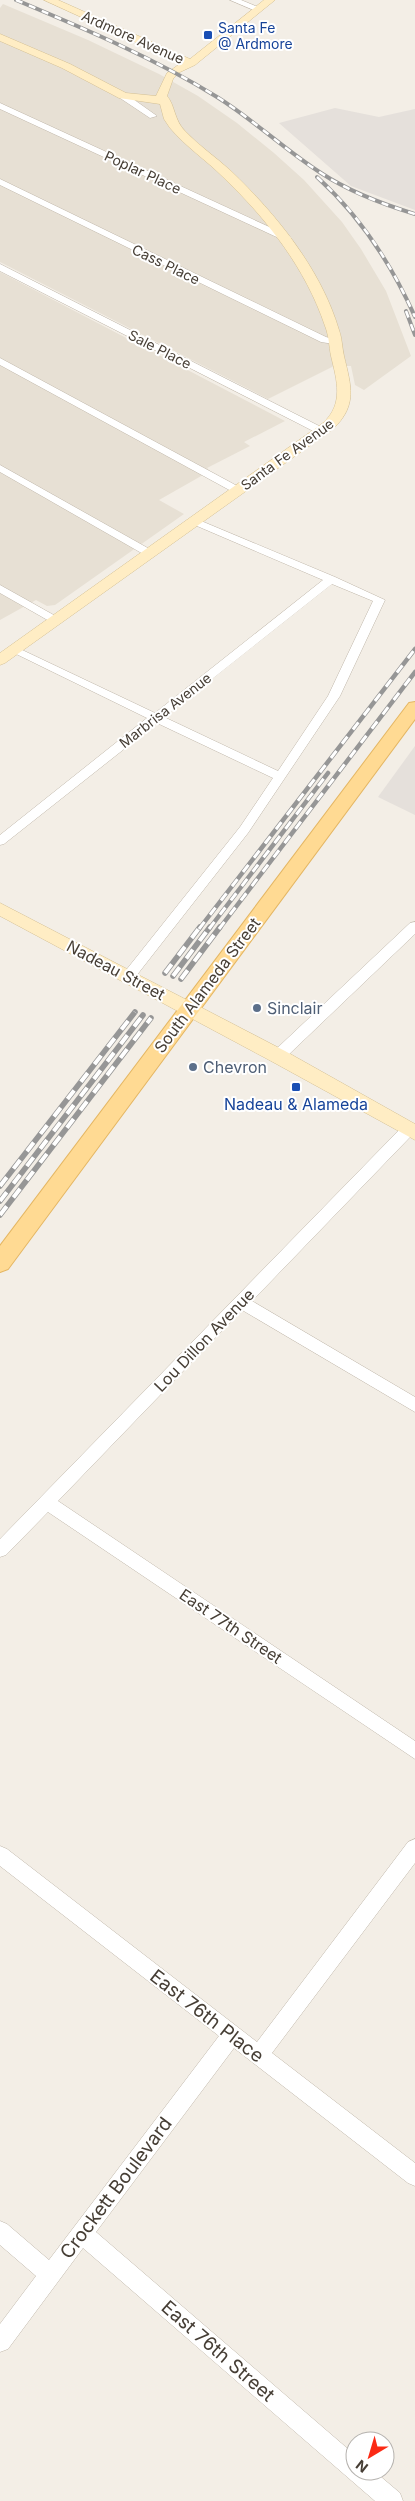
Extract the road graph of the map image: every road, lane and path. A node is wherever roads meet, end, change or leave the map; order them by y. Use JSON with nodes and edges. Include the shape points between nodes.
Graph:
{"nodes":[{"id":1,"x":48,"y":0,"type":"edge"},
{"id":2,"x":234,"y":0,"type":"edge"},
{"id":3,"x":270,"y":0,"type":"edge"},
{"id":4,"x":259,"y":9,"type":"junction"},
{"id":5,"x":0,"y":37,"type":"edge"},
{"id":6,"x":191,"y":63,"type":"junction"},
{"id":7,"x":164,"y":83,"type":"junction"},
{"id":8,"x":123,"y":96,"type":"junction"},
{"id":9,"x":141,"y":100,"type":"junction"},
{"id":10,"x":166,"y":101,"type":"junction"},
{"id":11,"x":0,"y":106,"type":"edge"},
{"id":12,"x":153,"y":116,"type":"dead end"},
{"id":13,"x":0,"y":182,"type":"edge"},
{"id":14,"x":286,"y":238,"type":"junction"},
{"id":15,"x":0,"y":267,"type":"edge"},
{"id":16,"x":334,"y":341,"type":"junction"},
{"id":17,"x":0,"y":361,"type":"edge"},
{"id":18,"x":320,"y":431,"type":"junction"},
{"id":19,"x":0,"y":468,"type":"edge"},
{"id":20,"x":237,"y":490,"type":"junction"},
{"id":21,"x":194,"y":521,"type":"junction"},
{"id":22,"x":149,"y":553,"type":"junction"},
{"id":23,"x":331,"y":579,"type":"junction"},
{"id":24,"x":0,"y":588,"type":"edge"},
{"id":25,"x":55,"y":620,"type":"junction"},
{"id":26,"x":14,"y":650,"type":"junction"},
{"id":27,"x":0,"y":660,"type":"edge"},
{"id":28,"x":415,"y":707,"type":"edge"},
{"id":29,"x":156,"y":717,"type":"junction"},
{"id":30,"x":280,"y":777,"type":"junction"},
{"id":31,"x":0,"y":841,"type":"edge"},
{"id":32,"x":0,"y":909,"type":"edge"},
{"id":33,"x":415,"y":926,"type":"edge"},
{"id":34,"x":128,"y":977,"type":"junction"},
{"id":35,"x":189,"y":1009,"type":"junction"},
{"id":36,"x":278,"y":1056,"type":"junction"},
{"id":37,"x":412,"y":1132,"type":"edge"},
{"id":38,"x":0,"y":1263,"type":"edge"},
{"id":39,"x":242,"y":1302,"type":"junction"},
{"id":40,"x":415,"y":1405,"type":"edge"},
{"id":41,"x":48,"y":1502,"type":"junction"},
{"id":42,"x":0,"y":1550,"type":"edge"},
{"id":43,"x":415,"y":1751,"type":"edge"},
{"id":44,"x":415,"y":1848,"type":"edge"},
{"id":45,"x":0,"y":1855,"type":"edge"},
{"id":46,"x":232,"y":2035,"type":"junction"},
{"id":47,"x":259,"y":2056,"type":"junction"},
{"id":48,"x":415,"y":2176,"type":"edge"},
{"id":49,"x":0,"y":2231,"type":"edge"},
{"id":50,"x":81,"y":2233,"type":"junction"},
{"id":51,"x":50,"y":2275,"type":"junction"},
{"id":52,"x":0,"y":2341,"type":"edge"},
{"id":53,"x":345,"y":2461,"type":"edge"},
{"id":54,"x":369,"y":2481,"type":"edge"},
{"id":55,"x":392,"y":2501,"type":"edge"}],
"edges":[{"from":1,"to":6,"type":"main road","name":"Ardmore Avenue"},
{"from":2,"to":4,"type":"street"},
{"from":3,"to":4,"type":"main road"},
{"from":4,"to":6,"type":"main road"},
{"from":5,"to":8,"type":"main road"},
{"from":6,"to":7,"type":"main road","via":[[180,66]]},
{"from":6,"to":10,"type":"main road","via":[[172,97]]},
{"from":7,"to":9,"type":"main road","via":[[155,93]]},
{"from":7,"to":10,"type":"main road","name":"Santa Fe Avenue","via":[[161,96]]},
{"from":8,"to":9,"type":"main road"},
{"from":8,"to":12,"type":"street"},
{"from":9,"to":10,"type":"main road"},
{"from":10,"to":14,"type":"main road","name":"Santa Fe Avenue","via":[[167,114],[174,127],[232,179]]},
{"from":11,"to":14,"type":"street","name":"Poplar Place"},
{"from":13,"to":16,"type":"street","name":"Cass Place","via":[[273,316],[324,340]]},
{"from":14,"to":16,"type":"main road","name":"Santa Fe Avenue","via":[[317,293],[332,327]]},
{"from":15,"to":18,"type":"street","name":"Sale Place"},
{"from":16,"to":18,"type":"main road","name":"Santa Fe Avenue","via":[[346,395],[335,421]]},
{"from":17,"to":20,"type":"street"},
{"from":18,"to":20,"type":"main road","name":"Santa Fe Avenue"},
{"from":19,"to":22,"type":"street"},
{"from":20,"to":21,"type":"main road","name":"Santa Fe Avenue"},
{"from":21,"to":22,"type":"main road","name":"Santa Fe Avenue"},
{"from":21,"to":23,"type":"street"},
{"from":22,"to":25,"type":"main road","name":"Santa Fe Avenue"},
{"from":23,"to":29,"type":"street","name":"Marbrisa Avenue"},
{"from":23,"to":30,"type":"street","via":[[380,600],[334,696]]},
{"from":24,"to":25,"type":"street"},
{"from":25,"to":26,"type":"main road","name":"Santa Fe Avenue"},
{"from":26,"to":27,"type":"main road","name":"Santa Fe Avenue"},
{"from":26,"to":29,"type":"street"},
{"from":28,"to":35,"type":"main road","name":"South Alameda Street"},
{"from":29,"to":30,"type":"street"},
{"from":29,"to":31,"type":"street","name":"Marbrisa Avenue"},
{"from":30,"to":34,"type":"street","via":[[244,830]]},
{"from":32,"to":34,"type":"main road","name":"Nadeau Street"},
{"from":33,"to":36,"type":"street"},
{"from":34,"to":35,"type":"main road","name":"Nadeau Street"},
{"from":35,"to":36,"type":"main road","name":"Nadeau Street"},
{"from":35,"to":38,"type":"main road","name":"South Alameda Street"},
{"from":36,"to":37,"type":"main road","name":"Nadeau Street"},
{"from":37,"to":39,"type":"street","name":"Lou Dillon Avenue"},
{"from":39,"to":40,"type":"street"},
{"from":39,"to":41,"type":"street","name":"Lou Dillon Avenue"},
{"from":41,"to":42,"type":"street","name":"Lou Dillon Avenue"},
{"from":41,"to":43,"type":"street","name":"East 77th Street"},
{"from":44,"to":47,"type":"street"},
{"from":45,"to":46,"type":"street","name":"East 76th Place"},
{"from":46,"to":47,"type":"street","name":"East 76th Place"},
{"from":46,"to":50,"type":"street","name":"Crockett Boulevard"},
{"from":47,"to":48,"type":"street","name":"East 76th Place"},
{"from":49,"to":51,"type":"street"},
{"from":50,"to":51,"type":"street","name":"Crockett Boulevard"},
{"from":50,"to":53,"type":"street","name":"East 76th Street"},
{"from":51,"to":52,"type":"street","name":"Crockett Boulevard"},
{"from":54,"to":55,"type":"street","name":"East 76th Street"}]}
